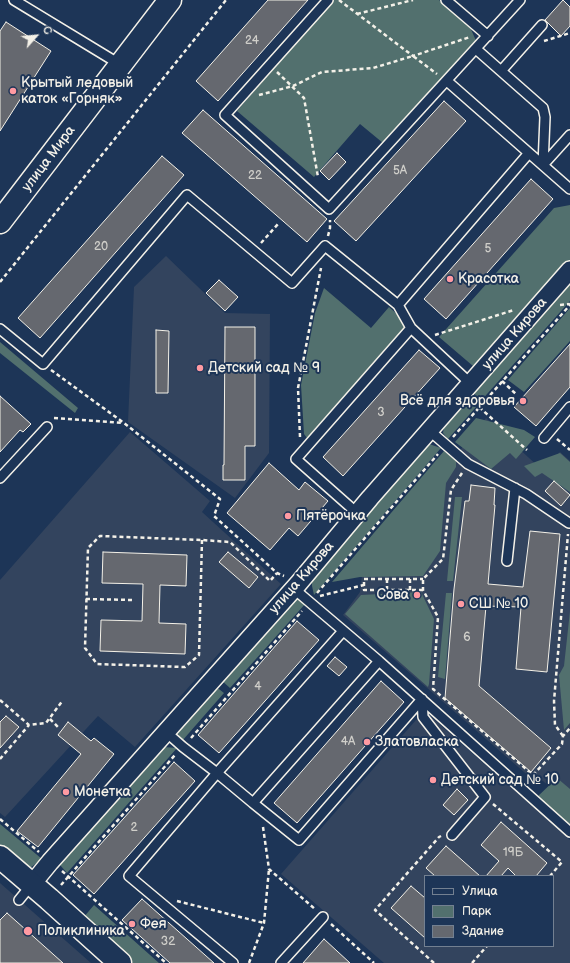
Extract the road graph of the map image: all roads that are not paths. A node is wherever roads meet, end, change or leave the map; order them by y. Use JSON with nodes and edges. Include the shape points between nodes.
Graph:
{"nodes":[{"id":1,"x":14,"y":0,"type":"edge"},
{"id":2,"x":170,"y":0,"type":"edge"},
{"id":3,"x":328,"y":0,"type":"edge"},
{"id":4,"x":446,"y":0,"type":"edge"},
{"id":5,"x":520,"y":0,"type":"edge"},
{"id":6,"x":542,"y":25,"type":"dead end"},
{"id":7,"x":486,"y":34,"type":"junction"},
{"id":8,"x":476,"y":49,"type":"junction"},
{"id":9,"x":121,"y":65,"type":"junction"},
{"id":10,"x":501,"y":71,"type":"junction"},
{"id":11,"x":447,"y":81,"type":"junction"},
{"id":12,"x":570,"y":135,"type":"edge"},
{"id":13,"x":529,"y":153,"type":"junction"},
{"id":14,"x":543,"y":165,"type":"junction"},
{"id":15,"x":570,"y":188,"type":"edge"},
{"id":16,"x":0,"y":222,"type":"edge"},
{"id":17,"x":570,"y":270,"type":"edge"},
{"id":18,"x":398,"y":305,"type":"junction"},
{"id":19,"x":411,"y":328,"type":"junction"},
{"id":20,"x":0,"y":330,"type":"edge"},
{"id":21,"x":470,"y":385,"type":"junction"},
{"id":22,"x":570,"y":407,"type":"edge"},
{"id":23,"x":47,"y":427,"type":"dead end"},
{"id":24,"x":430,"y":431,"type":"junction"},
{"id":25,"x":547,"y":435,"type":"road end"},
{"id":26,"x":0,"y":478,"type":"edge"},
{"id":27,"x":515,"y":488,"type":"junction"},
{"id":28,"x":357,"y":513,"type":"junction"},
{"id":29,"x":569,"y":523,"type":"road end"},
{"id":30,"x":507,"y":561,"type":"dead end"},
{"id":31,"x":296,"y":586,"type":"junction"},
{"id":32,"x":343,"y":631,"type":"junction"},
{"id":33,"x":379,"y":661,"type":"junction"},
{"id":34,"x":422,"y":699,"type":"junction"},
{"id":35,"x":166,"y":732,"type":"junction"},
{"id":36,"x":217,"y":774,"type":"junction"},
{"id":37,"x":257,"y":806,"type":"junction"},
{"id":38,"x":570,"y":832,"type":"edge"},
{"id":39,"x":452,"y":835,"type":"road end"},
{"id":40,"x":0,"y":857,"type":"edge"},
{"id":41,"x":26,"y":892,"type":"junction"},
{"id":42,"x":323,"y":917,"type":"road end"},
{"id":43,"x":120,"y":963,"type":"edge"},
{"id":44,"x":233,"y":963,"type":"edge"},
{"id":45,"x":281,"y":963,"type":"edge"}],
"edges":[{"from":1,"to":9,"type":"lane","via":[[76,34]]},
{"from":2,"to":9,"type":"main road","name":"улица Мира"},
{"from":3,"to":11,"type":"lane","via":[[225,115],[329,209]]},
{"from":4,"to":7,"type":"lane"},
{"from":5,"to":7,"type":"lane"},
{"from":6,"to":10,"type":"lane"},
{"from":7,"to":8,"type":"lane"},
{"from":8,"to":10,"type":"lane"},
{"from":8,"to":11,"type":"lane"},
{"from":9,"to":16,"type":"main road","name":"улица Мира"},
{"from":10,"to":14,"type":"lane","via":[[543,108]]},
{"from":11,"to":13,"type":"lane"},
{"from":12,"to":14,"type":"lane"},
{"from":13,"to":14,"type":"lane"},
{"from":13,"to":18,"type":"lane"},
{"from":14,"to":15,"type":"lane"},
{"from":17,"to":21,"type":"street","name":"улица Кирова"},
{"from":18,"to":19,"type":"lane"},
{"from":18,"to":20,"type":"lane","via":[[326,246],[292,283],[187,195],[43,364]]},
{"from":19,"to":21,"type":"lane"},
{"from":19,"to":28,"type":"lane","via":[[296,460]]},
{"from":21,"to":24,"type":"street","name":"улица Кирова"},
{"from":22,"to":25,"type":"lane"},
{"from":23,"to":26,"type":"lane"},
{"from":24,"to":27,"type":"lane","via":[[468,464]]},
{"from":24,"to":28,"type":"street","name":"улица Кирова"},
{"from":27,"to":29,"type":"lane"},
{"from":27,"to":30,"type":"lane"},
{"from":28,"to":31,"type":"street","name":"улица Кирова"},
{"from":31,"to":32,"type":"lane"},
{"from":31,"to":35,"type":"street","name":"улица Кирова"},
{"from":32,"to":33,"type":"lane"},
{"from":32,"to":36,"type":"lane"},
{"from":33,"to":34,"type":"lane"},
{"from":33,"to":37,"type":"lane"},
{"from":34,"to":37,"type":"lane","via":[[299,840]]},
{"from":34,"to":38,"type":"lane"},
{"from":34,"to":39,"type":"lane","via":[[423,717],[485,797]]},
{"from":35,"to":36,"type":"lane"},
{"from":35,"to":41,"type":"street","name":"улица Кирова","via":[[109,793]]},
{"from":36,"to":37,"type":"lane"},
{"from":36,"to":44,"type":"lane","via":[[129,876]]},
{"from":40,"to":41,"type":"main road"},
{"from":41,"to":43,"type":"main road"},
{"from":42,"to":45,"type":"lane"}]}
